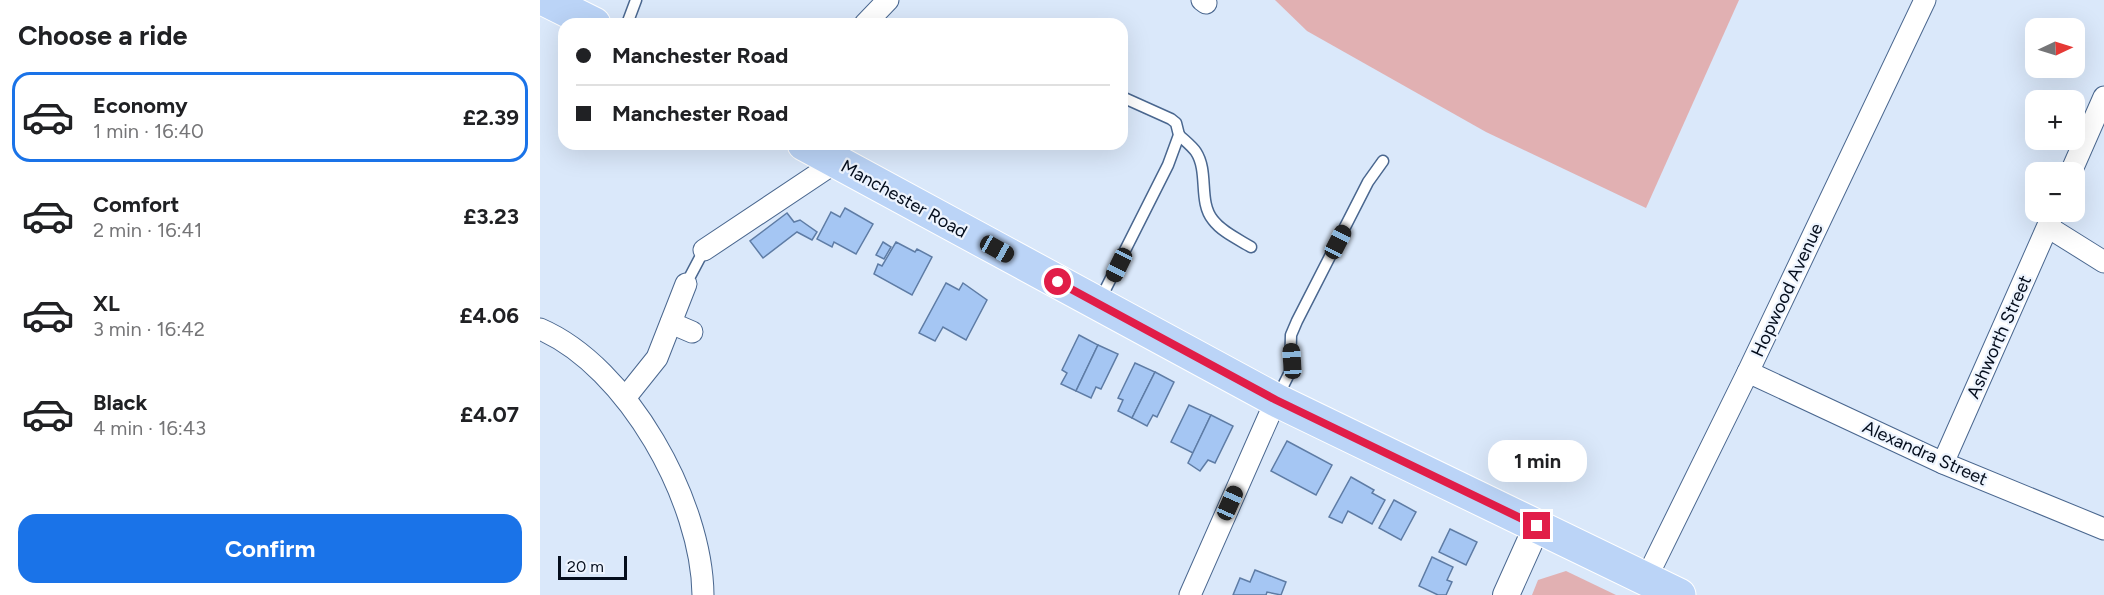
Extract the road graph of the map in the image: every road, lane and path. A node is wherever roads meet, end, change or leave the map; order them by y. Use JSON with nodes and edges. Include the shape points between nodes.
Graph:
{"nodes":[{"id":1,"x":546,"y":0,"type":"edge"},
{"id":2,"x":636,"y":0,"type":"edge"},
{"id":3,"x":888,"y":0,"type":"edge"},
{"id":4,"x":1925,"y":0,"type":"edge"},
{"id":5,"x":582,"y":18,"type":"edge"},
{"id":6,"x":629,"y":18,"type":"edge"},
{"id":7,"x":871,"y":18,"type":"edge"},
{"id":8,"x":2104,"y":97,"type":"edge"},
{"id":9,"x":1128,"y":101,"type":"edge"},
{"id":10,"x":1179,"y":135,"type":"junction"},
{"id":11,"x":815,"y":150,"type":"edge"},
{"id":12,"x":1383,"y":161,"type":"dead end"},
{"id":13,"x":836,"y":162,"type":"junction"},
{"id":14,"x":2075,"y":162,"type":"edge"},
{"id":15,"x":2050,"y":222,"type":"edge"},
{"id":16,"x":2055,"y":222,"type":"edge"},
{"id":17,"x":1251,"y":247,"type":"dead end"},
{"id":18,"x":704,"y":250,"type":"joint"},
{"id":19,"x":2104,"y":262,"type":"edge"},
{"id":20,"x":686,"y":284,"type":"joint"},
{"id":21,"x":1098,"y":304,"type":"junction"},
{"id":22,"x":671,"y":323,"type":"junction"},
{"id":23,"x":540,"y":328,"type":"edge"},
{"id":24,"x":692,"y":332,"type":"dead end"},
{"id":25,"x":1748,"y":372,"type":"junction"},
{"id":26,"x":625,"y":398,"type":"junction"},
{"id":27,"x":1276,"y":400,"type":"junction"},
{"id":28,"x":1943,"y":463,"type":"junction"},
{"id":29,"x":1537,"y":526,"type":"junction"},
{"id":30,"x":2104,"y":529,"type":"edge"},
{"id":31,"x":1646,"y":579,"type":"junction"},
{"id":32,"x":703,"y":595,"type":"edge"},
{"id":33,"x":1190,"y":595,"type":"edge"},
{"id":34,"x":1506,"y":595,"type":"edge"},
{"id":35,"x":1679,"y":595,"type":"edge"}],
"edges":[{"from":1,"to":5,"type":"main road"},
{"from":2,"to":6,"type":"lane"},
{"from":3,"to":7,"type":"street"},
{"from":4,"to":25,"type":"street","name":"Hopwood Avenue"},
{"from":8,"to":14,"type":"street"},
{"from":9,"to":10,"type":"lane","via":[[1171,119]]},
{"from":10,"to":17,"type":"lane","via":[[1196,152],[1204,172],[1211,218],[1225,232]]},
{"from":10,"to":21,"type":"lane","via":[[1168,165]]},
{"from":11,"to":13,"type":"main road","name":"Manchester Road"},
{"from":12,"to":27,"type":"lane","via":[[1368,182],[1297,321],[1291,335],[1290,372]]},
{"from":13,"to":18,"type":"street"},
{"from":13,"to":21,"type":"main road","name":"Manchester Road"},
{"from":15,"to":28,"type":"street","name":"Ashworth Street"},
{"from":16,"to":19,"type":"street"},
{"from":18,"to":20,"type":"lane"},
{"from":20,"to":22,"type":"street"},
{"from":21,"to":27,"type":"main road","name":"Manchester Road"},
{"from":22,"to":24,"type":"street"},
{"from":22,"to":26,"type":"street","via":[[657,358]]},
{"from":23,"to":26,"type":"street","via":[[578,353]]},
{"from":25,"to":28,"type":"street","name":"Alexandra Street"},
{"from":25,"to":31,"type":"street","name":"Hopwood Avenue"},
{"from":26,"to":32,"type":"street","via":[[668,466],[687,506],[700,550]]},
{"from":27,"to":29,"type":"main road","name":"Manchester Road"},
{"from":27,"to":33,"type":"street"},
{"from":28,"to":30,"type":"street","name":"Alexandra Street"},
{"from":29,"to":31,"type":"main road","name":"Manchester Road"},
{"from":29,"to":34,"type":"street"},
{"from":31,"to":35,"type":"main road","name":"Manchester Road"}]}
